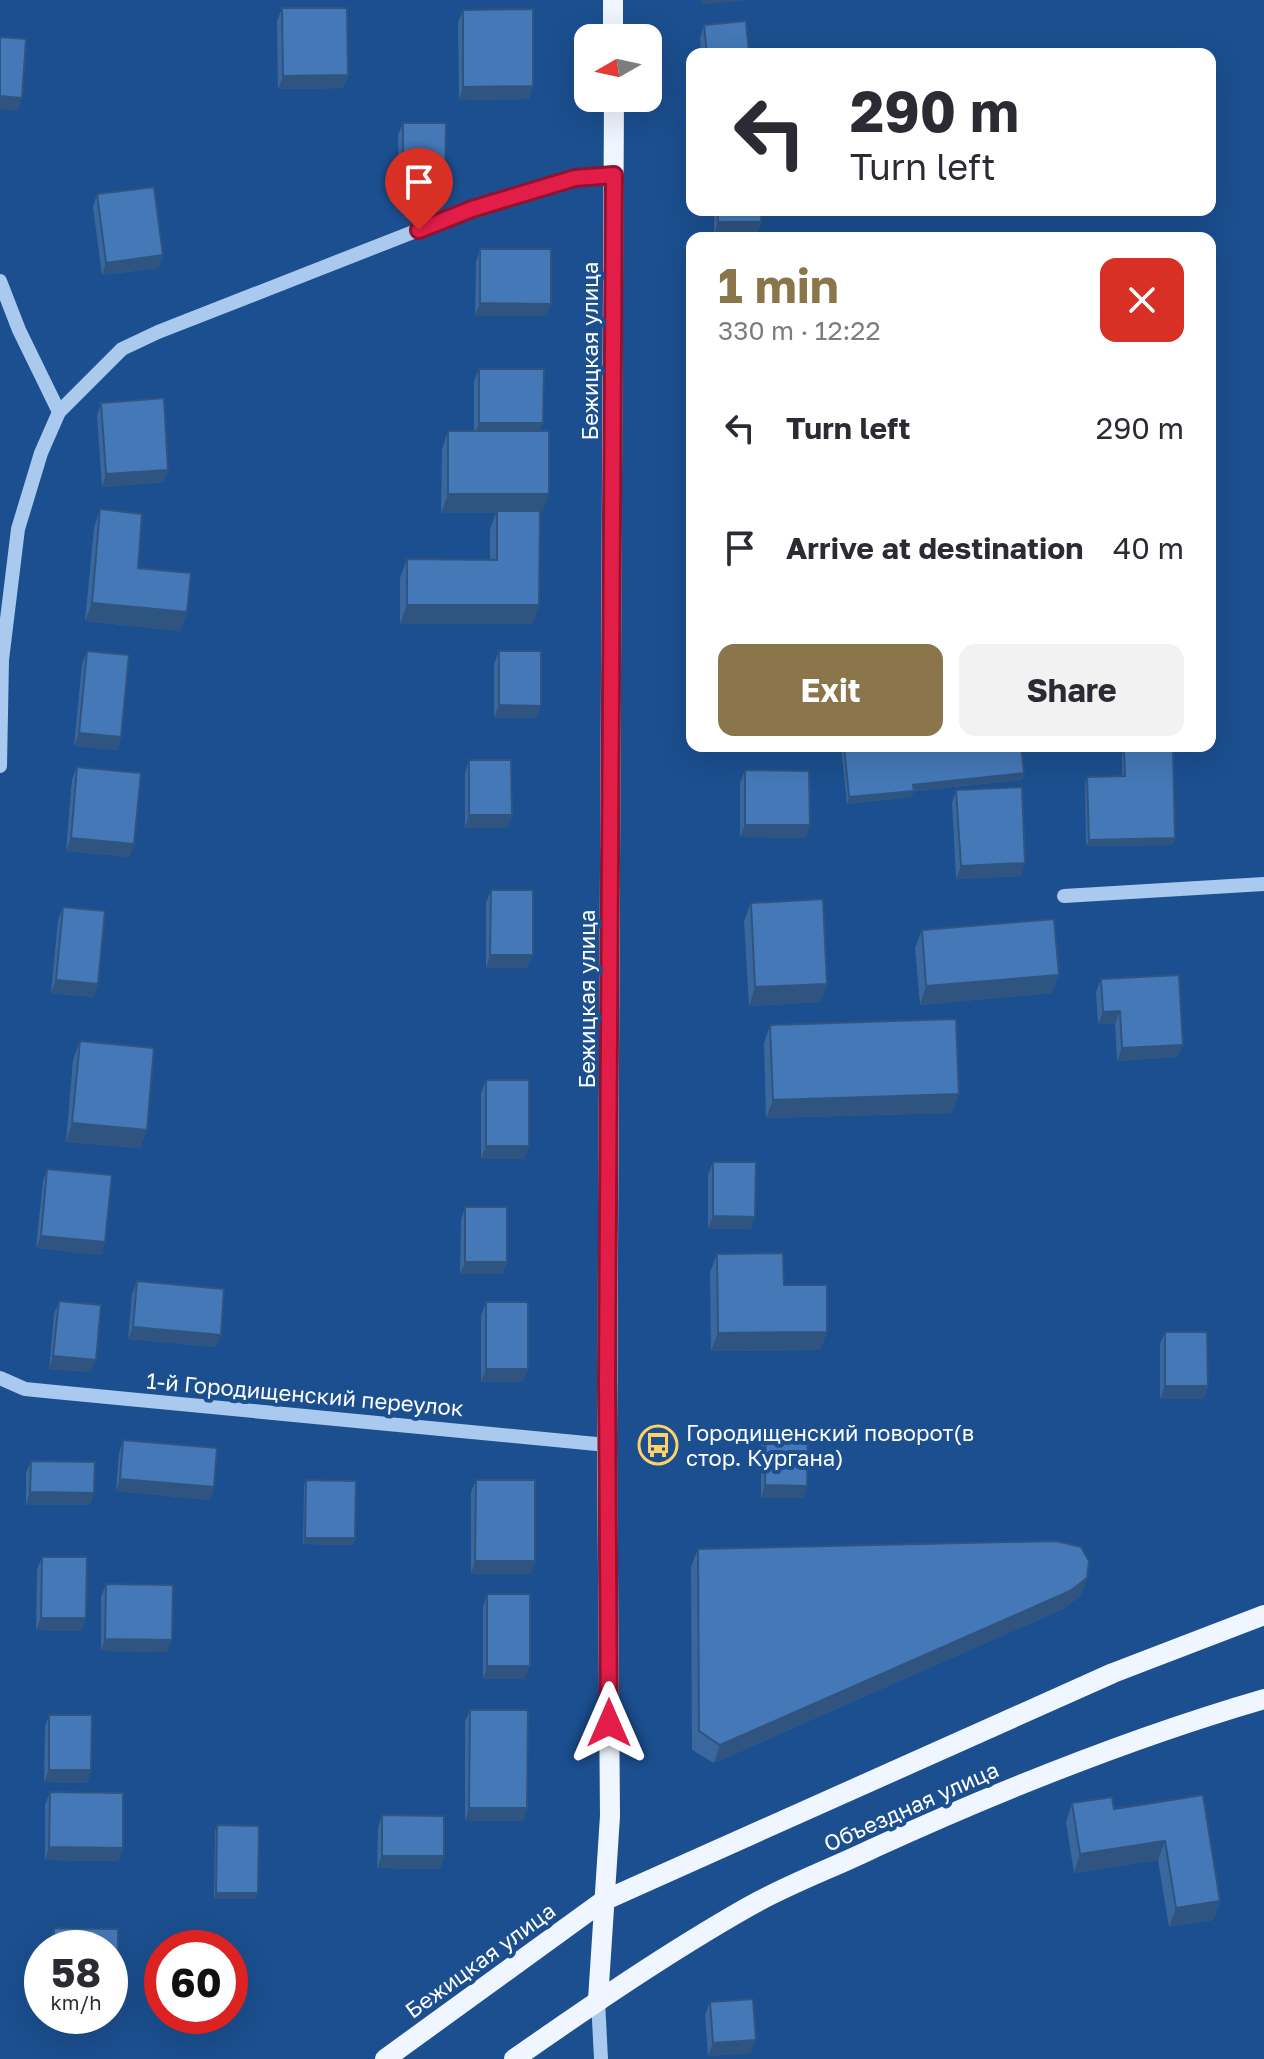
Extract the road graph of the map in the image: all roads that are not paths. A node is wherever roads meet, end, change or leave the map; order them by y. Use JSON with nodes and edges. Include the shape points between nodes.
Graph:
{"nodes":[{"id":1,"x":613,"y":0,"type":"edge"},
{"id":2,"x":613,"y":24,"type":"edge"},
{"id":3,"x":614,"y":112,"type":"edge"},
{"id":4,"x":614,"y":175,"type":"junction"},
{"id":5,"x":0,"y":281,"type":"edge"},
{"id":6,"x":59,"y":412,"type":"junction"},
{"id":7,"x":0,"y":766,"type":"edge"},
{"id":8,"x":1264,"y":884,"type":"edge"},
{"id":9,"x":1064,"y":896,"type":"dead end"},
{"id":10,"x":0,"y":1378,"type":"edge"},
{"id":11,"x":607,"y":1445,"type":"junction"},
{"id":12,"x":1264,"y":1615,"type":"edge"},
{"id":13,"x":1264,"y":1699,"type":"edge"},
{"id":14,"x":603,"y":1901,"type":"junction"},
{"id":15,"x":598,"y":2000,"type":"junction"},
{"id":16,"x":385,"y":2059,"type":"edge"},
{"id":17,"x":514,"y":2059,"type":"edge"},
{"id":18,"x":601,"y":2059,"type":"edge"}],
"edges":[{"from":1,"to":2,"type":"main road"},
{"from":3,"to":4,"type":"main road","name":"Бежицкая улица"},
{"from":4,"to":6,"type":"street","via":[[575,178],[472,209],[158,332],[122,349]]},
{"from":4,"to":11,"type":"main road","name":"Бежицкая улица"},
{"from":5,"to":6,"type":"street"},
{"from":6,"to":7,"type":"street","via":[[18,529],[2,660]]},
{"from":8,"to":9,"type":"street"},
{"from":10,"to":11,"type":"street","name":"1-й Городищенский переулок","via":[[25,1389]]},
{"from":11,"to":14,"type":"main road","name":"Бежицкая улица","via":[[610,1816]]},
{"from":12,"to":14,"type":"main road","name":"Объездная улица","via":[[1113,1673]]},
{"from":13,"to":15,"type":"main road","name":"Объездная улица","via":[[1081,1760],[963,1807],[751,1905]]},
{"from":14,"to":15,"type":"main road","name":"Бежицкая улица"},
{"from":14,"to":16,"type":"main road","name":"Бежицкая улица"},
{"from":15,"to":17,"type":"main road"},
{"from":15,"to":18,"type":"street"}]}
